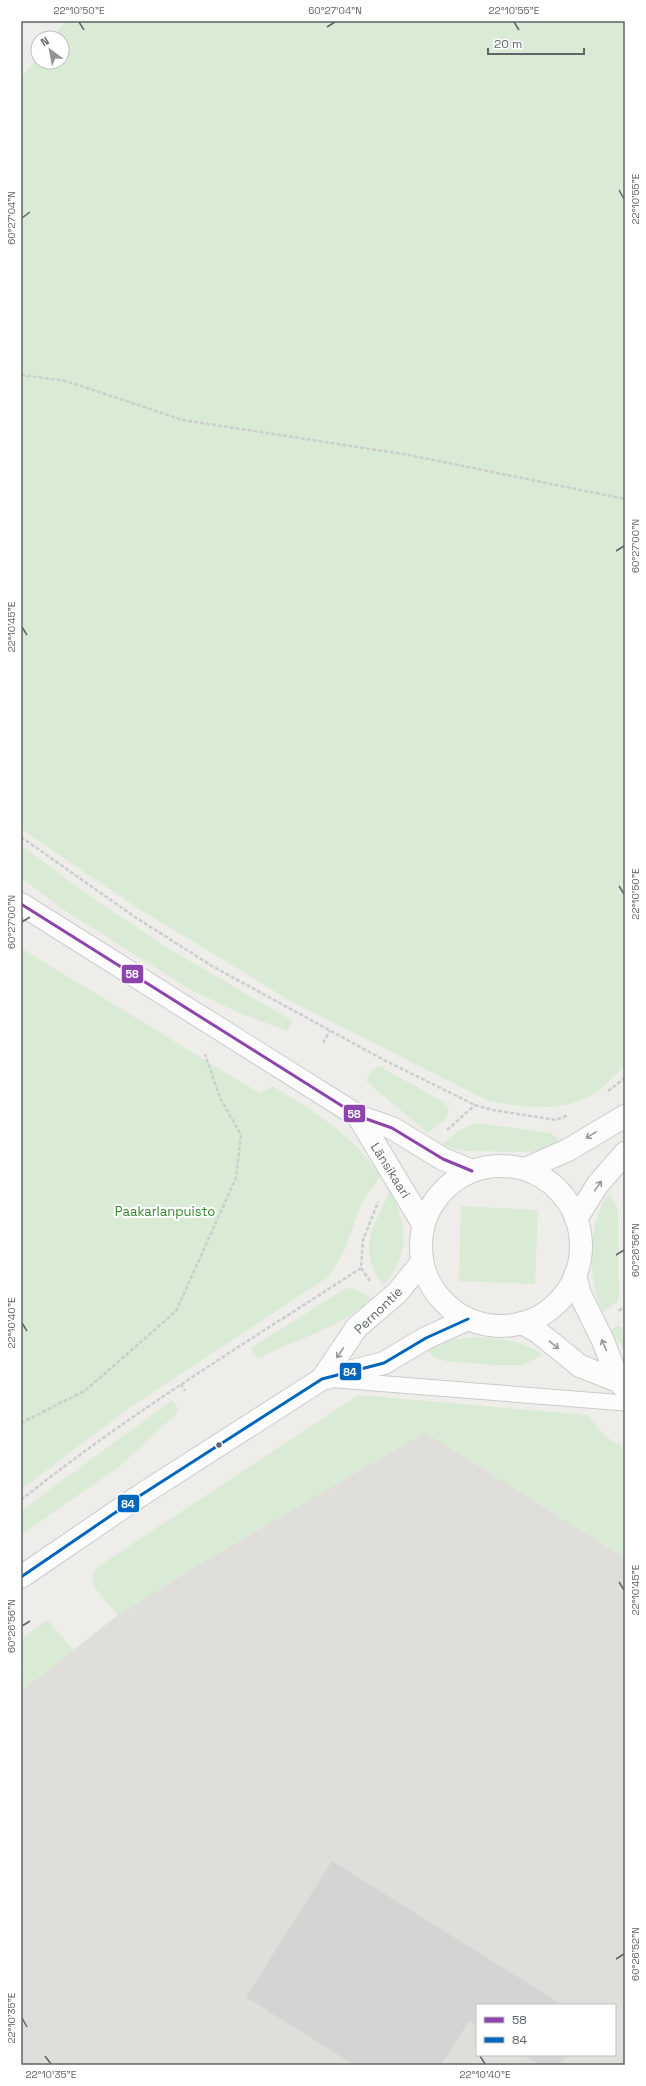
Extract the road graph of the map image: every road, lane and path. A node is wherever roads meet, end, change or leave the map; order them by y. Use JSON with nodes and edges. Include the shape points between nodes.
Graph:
{"nodes":[{"id":1,"x":21,"y":375,"type":"edge"},
{"id":2,"x":625,"y":499,"type":"edge"},
{"id":3,"x":21,"y":837,"type":"edge"},
{"id":4,"x":21,"y":904,"type":"edge"},
{"id":5,"x":330,"y":1031,"type":"junction"},
{"id":6,"x":323,"y":1043,"type":"dead end"},
{"id":7,"x":204,"y":1053,"type":"dead end"},
{"id":8,"x":358,"y":1116,"type":"junction"},
{"id":9,"x":625,"y":1116,"type":"edge"},
{"id":10,"x":556,"y":1120,"type":"dead end"},
{"id":11,"x":625,"y":1153,"type":"edge"},
{"id":12,"x":525,"y":1169,"type":"junction"},
{"id":13,"x":472,"y":1170,"type":"junction"},
{"id":14,"x":380,"y":1198,"type":"dead end"},
{"id":15,"x":576,"y":1219,"type":"junction"},
{"id":16,"x":423,"y":1224,"type":"junction"},
{"id":17,"x":422,"y":1262,"type":"junction"},
{"id":18,"x":575,"y":1275,"type":"junction"},
{"id":19,"x":468,"y":1319,"type":"junction"},
{"id":20,"x":522,"y":1323,"type":"junction"},
{"id":21,"x":322,"y":1379,"type":"junction"},
{"id":22,"x":181,"y":1384,"type":"junction"},
{"id":23,"x":621,"y":1385,"type":"edge"},
{"id":24,"x":185,"y":1392,"type":"dead end"},
{"id":25,"x":625,"y":1402,"type":"edge"},
{"id":26,"x":21,"y":1423,"type":"edge"},
{"id":27,"x":21,"y":1500,"type":"edge"},
{"id":28,"x":21,"y":1577,"type":"edge"}],
"edges":[{"from":1,"to":2,"type":"path","via":[[66,381],[183,420],[409,455]]},
{"from":3,"to":5,"type":"path","via":[[135,917],[212,966]]},
{"from":4,"to":8,"type":"street","name":"Länsikaari"},
{"from":5,"to":6,"type":"path"},
{"from":5,"to":10,"type":"path","via":[[475,1105]]},
{"from":7,"to":26,"type":"path","via":[[220,1098],[241,1134],[236,1178],[176,1311],[86,1390]]},
{"from":8,"to":13,"type":"street","name":"Länsikaari","via":[[392,1128],[443,1159]]},
{"from":8,"to":16,"type":"street","name":"Länsikaari"},
{"from":9,"to":12,"type":"street","one_way":true,"via":[[568,1150]]},
{"from":15,"to":11,"type":"street","one_way":true,"via":[[598,1184]]},
{"from":12,"to":13,"type":"street","via":[[502,1165]]},
{"from":12,"to":15,"type":"street","via":[[542,1177],[556,1188]]},
{"from":13,"to":16,"type":"street","via":[[456,1179],[438,1196]]},
{"from":14,"to":22,"type":"path","via":[[363,1240],[361,1268]]},
{"from":15,"to":18,"type":"street","via":[[581,1244]]},
{"from":16,"to":17,"type":"street","via":[[420,1243]]},
{"from":17,"to":19,"type":"street","via":[[434,1292],[447,1306]]},
{"from":17,"to":21,"type":"street","name":"Pernontie","one_way":true,"via":[[397,1293],[357,1327]]},
{"from":18,"to":20,"type":"street","via":[[567,1291],[550,1310]]},
{"from":23,"to":18,"type":"street","one_way":true,"via":[[580,1294]]},
{"from":19,"to":20,"type":"street","via":[[498,1326]]},
{"from":19,"to":21,"type":"street","name":"Pernontie","via":[[426,1338],[384,1363]]},
{"from":20,"to":23,"type":"street","one_way":true,"via":[[538,1332],[580,1366]]},
{"from":21,"to":25,"type":"lane"},
{"from":21,"to":28,"type":"street","name":"Pernontie","via":[[141,1494]]},
{"from":22,"to":24,"type":"path"},
{"from":22,"to":27,"type":"path","via":[[85,1450]]}]}
